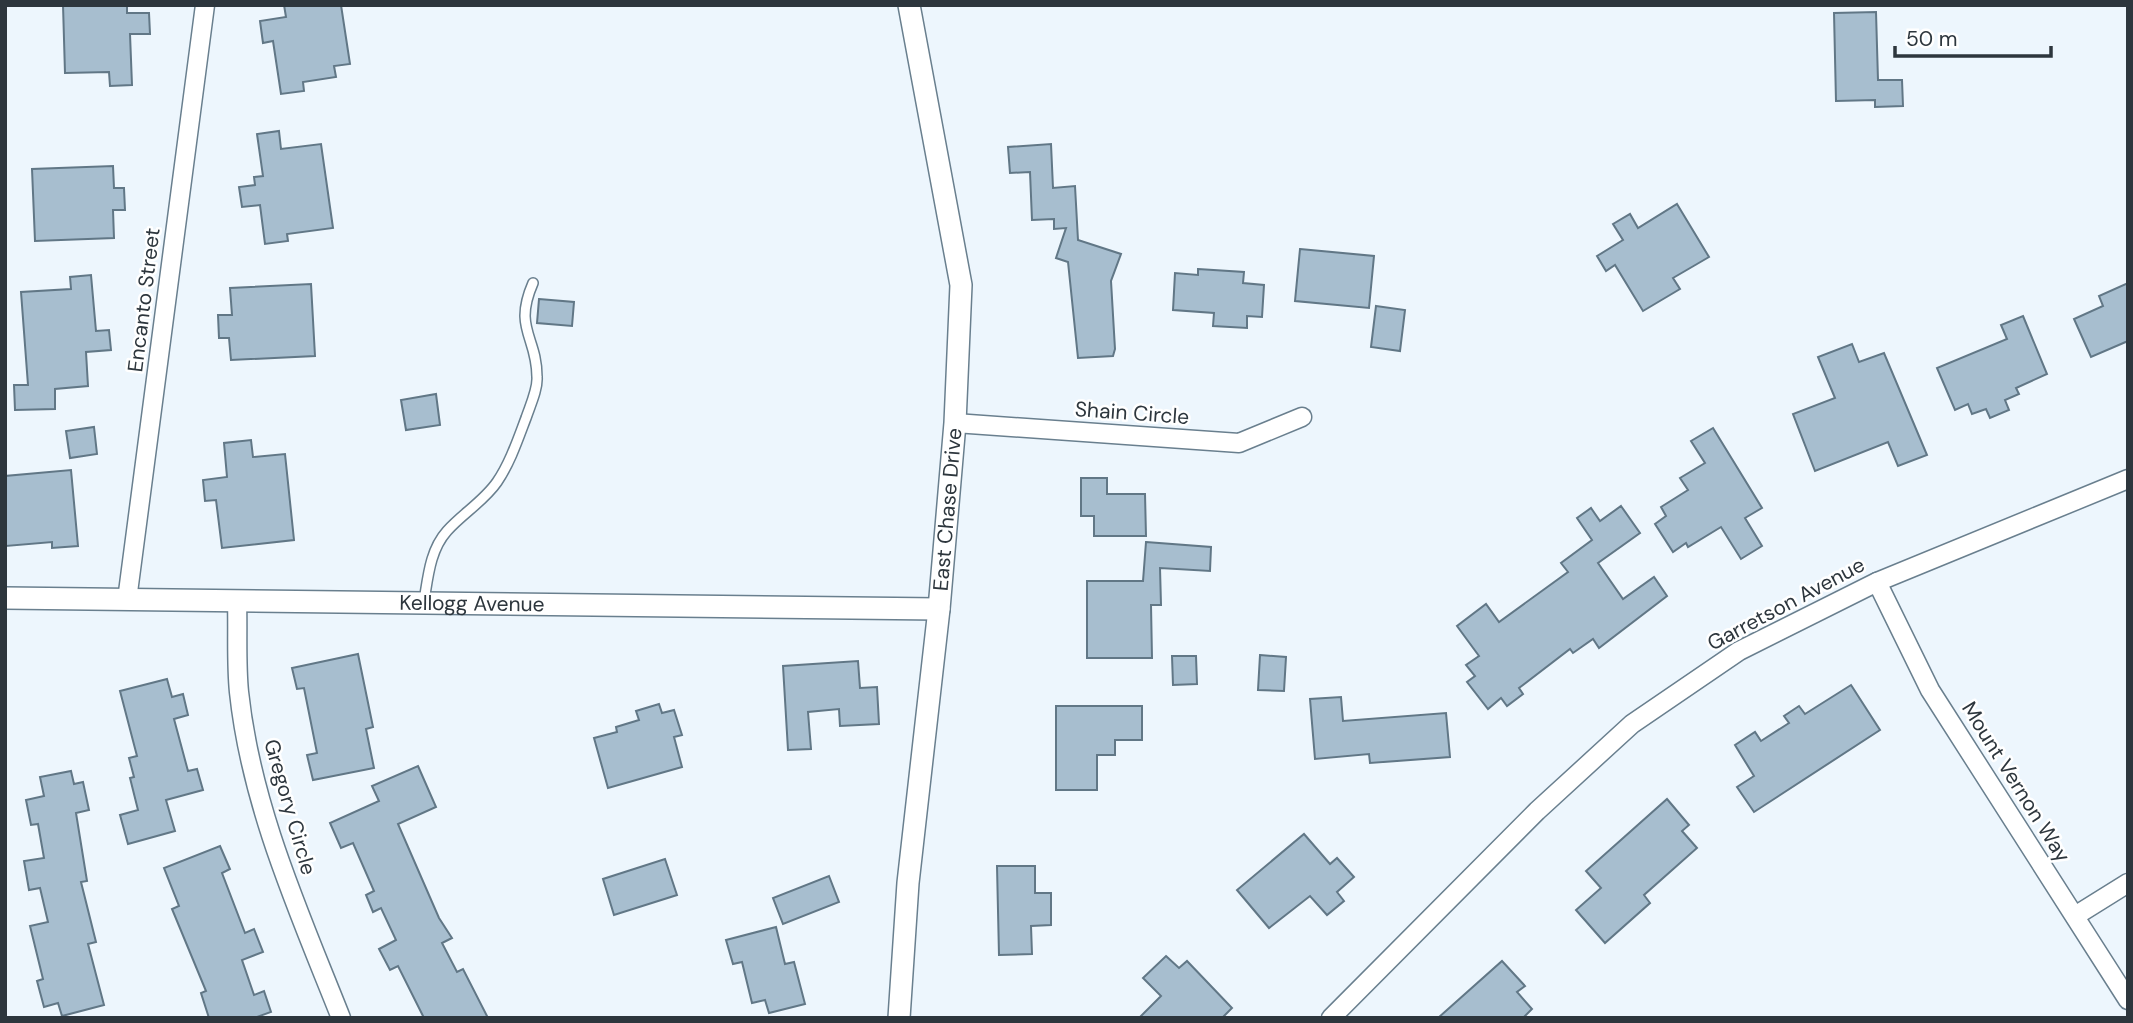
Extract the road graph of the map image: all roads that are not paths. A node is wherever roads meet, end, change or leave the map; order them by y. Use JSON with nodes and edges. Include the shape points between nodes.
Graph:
{"nodes":[{"id":1,"x":205,"y":5,"type":"edge"},
{"id":2,"x":909,"y":5,"type":"edge"},
{"id":3,"x":533,"y":284,"type":"dead end"},
{"id":4,"x":1301,"y":417,"type":"dead end"},
{"id":5,"x":955,"y":423,"type":"junction"},
{"id":6,"x":2128,"y":479,"type":"edge"},
{"id":7,"x":1877,"y":582,"type":"junction"},
{"id":8,"x":5,"y":598,"type":"edge"},
{"id":9,"x":127,"y":600,"type":"junction"},
{"id":10,"x":237,"y":601,"type":"junction"},
{"id":11,"x":424,"y":603,"type":"junction"},
{"id":12,"x":939,"y":609,"type":"junction"},
{"id":13,"x":2128,"y":883,"type":"edge"},
{"id":14,"x":2075,"y":916,"type":"junction"},
{"id":15,"x":2128,"y":1000,"type":"edge"},
{"id":16,"x":341,"y":1018,"type":"edge"},
{"id":17,"x":899,"y":1018,"type":"edge"},
{"id":18,"x":1331,"y":1018,"type":"edge"}],
"edges":[{"from":1,"to":9,"type":"street","name":"Encanto Street"},
{"from":2,"to":5,"type":"street","name":"East Chase Drive","via":[[961,285]]},
{"from":3,"to":11,"type":"lane","via":[[526,299],[524,329],[535,354],[538,379],[527,415],[496,483],[437,546]]},
{"from":4,"to":5,"type":"street","name":"Shain Circle","via":[[1239,443]]},
{"from":5,"to":12,"type":"street","name":"East Chase Drive"},
{"from":6,"to":7,"type":"street","name":"Garretson Avenue"},
{"from":7,"to":14,"type":"street","name":"Mount Vernon Way","via":[[1930,690]]},
{"from":7,"to":18,"type":"street","name":"Garretson Avenue","via":[[1739,651],[1632,724],[1537,811]]},
{"from":8,"to":9,"type":"street","name":"Kellogg Avenue"},
{"from":9,"to":10,"type":"street","name":"Kellogg Avenue"},
{"from":10,"to":11,"type":"street","name":"Kellogg Avenue"},
{"from":10,"to":16,"type":"street","name":"Gregory Circle","via":[[239,691],[252,771],[294,899]]},
{"from":11,"to":12,"type":"street","name":"Kellogg Avenue"},
{"from":12,"to":17,"type":"street","name":"East Chase Drive","via":[[908,883]]},
{"from":13,"to":14,"type":"street"},
{"from":14,"to":15,"type":"street","name":"Mount Vernon Way"}]}
